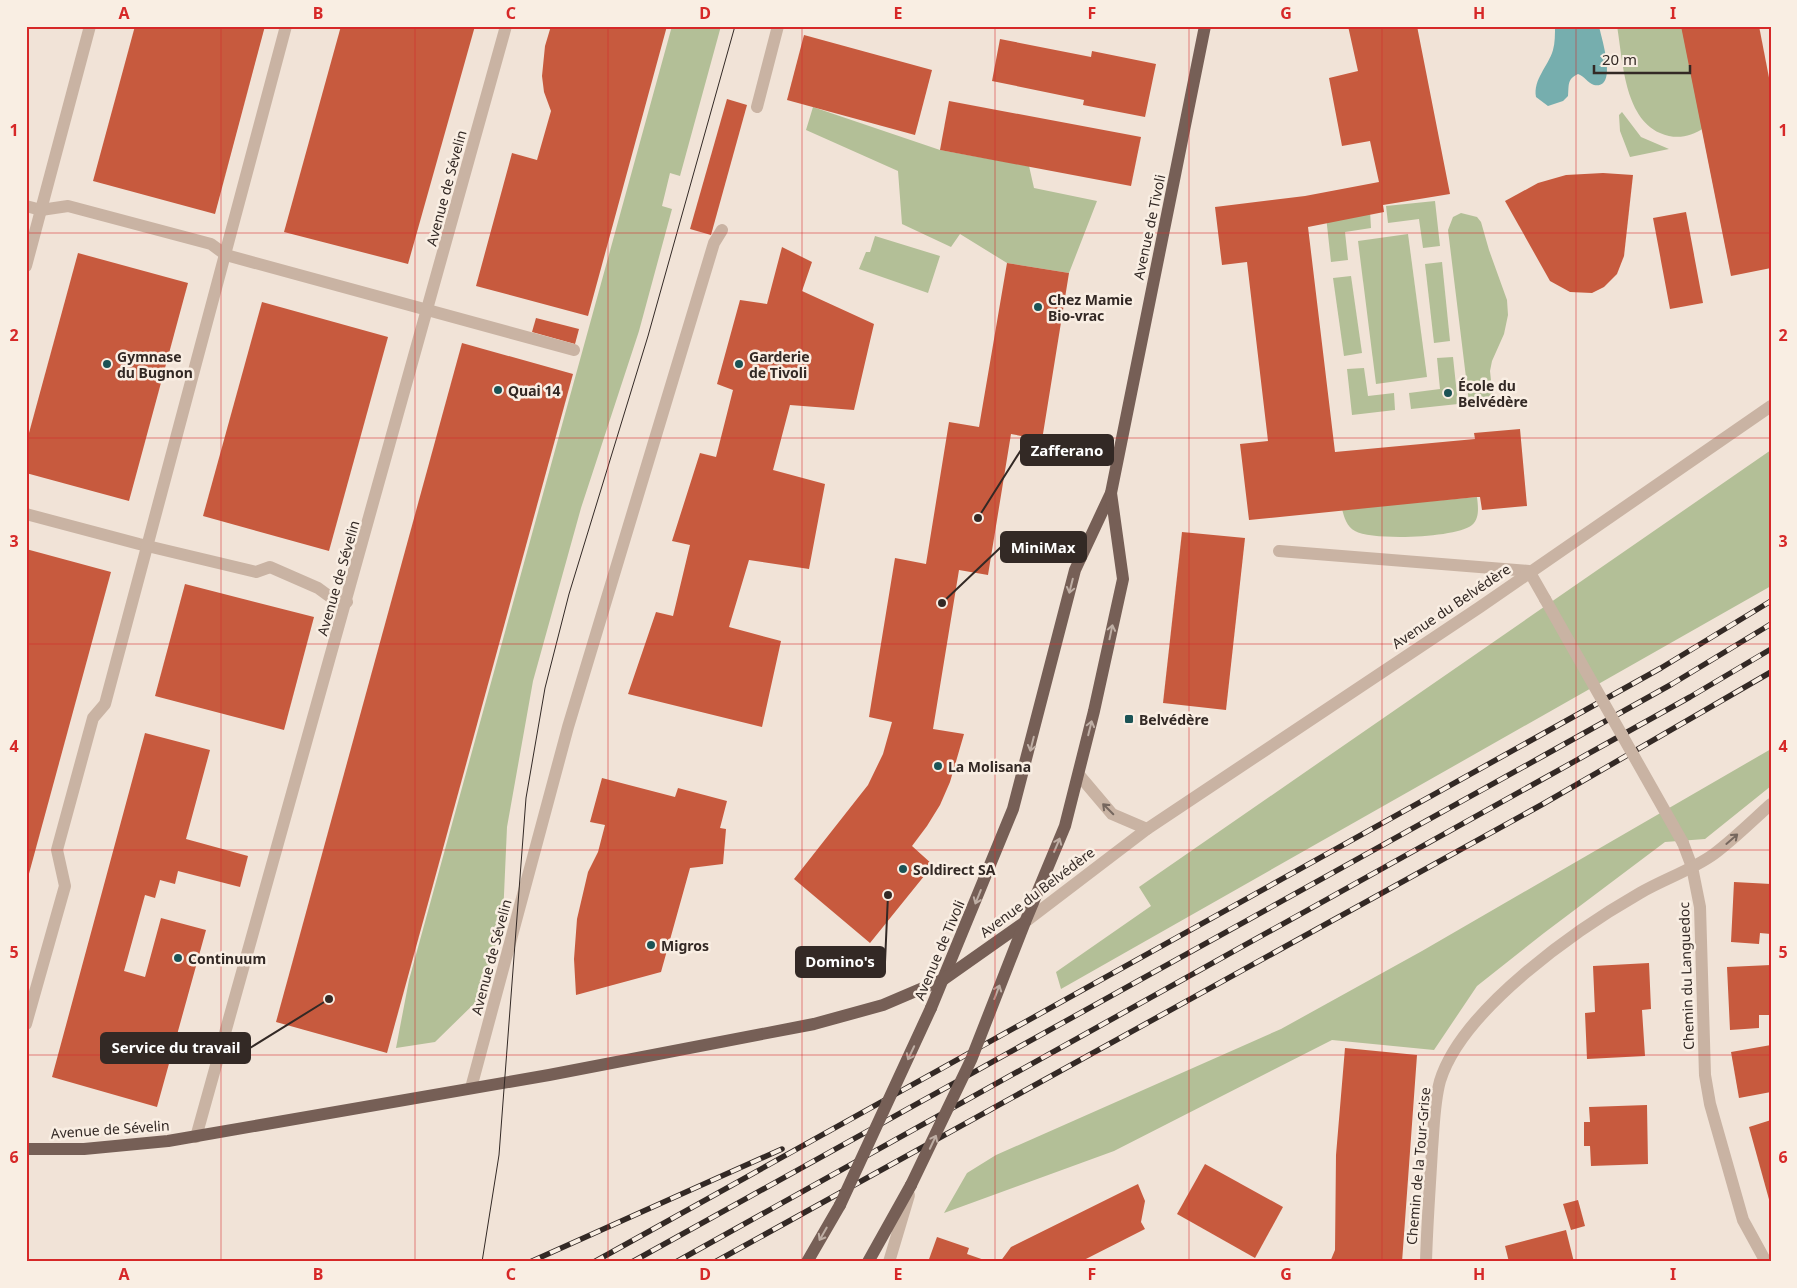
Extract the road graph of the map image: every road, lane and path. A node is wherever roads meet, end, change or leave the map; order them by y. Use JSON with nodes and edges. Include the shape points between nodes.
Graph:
{"nodes":[{"id":1,"x":90,"y":26,"type":"edge"},
{"id":2,"x":286,"y":26,"type":"edge"},
{"id":3,"x":506,"y":26,"type":"edge"},
{"id":4,"x":778,"y":26,"type":"edge"},
{"id":5,"x":1206,"y":26,"type":"edge"},
{"id":6,"x":757,"y":108,"type":"dead end"},
{"id":7,"x":26,"y":206,"type":"edge"},
{"id":8,"x":41,"y":210,"type":"junction"},
{"id":9,"x":722,"y":230,"type":"dead end"},
{"id":10,"x":226,"y":255,"type":"junction"},
{"id":11,"x":26,"y":266,"type":"edge"},
{"id":12,"x":427,"y":310,"type":"junction"},
{"id":13,"x":574,"y":350,"type":"dead end"},
{"id":14,"x":1771,"y":406,"type":"edge"},
{"id":15,"x":1110,"y":493,"type":"junction"},
{"id":16,"x":26,"y":514,"type":"edge"},
{"id":17,"x":148,"y":545,"type":"junction"},
{"id":18,"x":1279,"y":551,"type":"dead end"},
{"id":19,"x":1529,"y":571,"type":"junction"},
{"id":20,"x":347,"y":602,"type":"junction"},
{"id":21,"x":1079,"y":775,"type":"junction"},
{"id":22,"x":1771,"y":804,"type":"edge"},
{"id":23,"x":1147,"y":829,"type":"junction"},
{"id":24,"x":1692,"y":866,"type":"junction"},
{"id":25,"x":1025,"y":922,"type":"junction"},
{"id":26,"x":944,"y":979,"type":"junction"},
{"id":27,"x":26,"y":1024,"type":"edge"},
{"id":28,"x":471,"y":1088,"type":"junction"},
{"id":29,"x":196,"y":1137,"type":"junction"},
{"id":30,"x":26,"y":1149,"type":"edge"},
{"id":31,"x":912,"y":1185,"type":"junction"},
{"id":32,"x":807,"y":1262,"type":"edge"},
{"id":33,"x":868,"y":1262,"type":"edge"},
{"id":34,"x":889,"y":1262,"type":"edge"},
{"id":35,"x":1426,"y":1262,"type":"edge"},
{"id":36,"x":1766,"y":1262,"type":"edge"}],
"edges":[{"from":1,"to":8,"type":"street"},
{"from":2,"to":10,"type":"street"},
{"from":3,"to":12,"type":"street","name":"Avenue de Sévelin"},
{"from":4,"to":6,"type":"street"},
{"from":5,"to":15,"type":"main road","name":"Avenue de Tivoli"},
{"from":7,"to":8,"type":"street"},
{"from":8,"to":10,"type":"street","via":[[68,206],[211,244]]},
{"from":8,"to":11,"type":"street"},
{"from":9,"to":28,"type":"street","name":"Avenue de Sévelin","via":[[714,243],[568,727]]},
{"from":10,"to":12,"type":"street"},
{"from":10,"to":17,"type":"street"},
{"from":12,"to":13,"type":"street"},
{"from":12,"to":20,"type":"street","name":"Avenue de Sévelin"},
{"from":14,"to":19,"type":"street","name":"Avenue du Belvédère"},
{"from":21,"to":15,"type":"main road","name":"Avenue de Tivoli","one_way":true,"via":[[1123,579]]},
{"from":15,"to":26,"type":"main road","name":"Avenue de Tivoli","one_way":true,"via":[[1075,570],[1013,809]]},
{"from":16,"to":17,"type":"street"},
{"from":17,"to":20,"type":"street","via":[[256,572],[270,567],[318,588],[333,599]]},
{"from":17,"to":27,"type":"street","via":[[105,704],[93,718],[57,850],[64,886]]},
{"from":18,"to":19,"type":"street"},
{"from":19,"to":23,"type":"street","name":"Avenue du Belvédère"},
{"from":19,"to":24,"type":"street","name":"Chemin du Languedoc","bridge":true,"via":[[1683,843]]},
{"from":20,"to":29,"type":"street","name":"Avenue de Sévelin"},
{"from":23,"to":21,"type":"street","one_way":true,"via":[[1112,814]]},
{"from":25,"to":21,"type":"main road","name":"Avenue de Tivoli","one_way":true,"via":[[1065,826]]},
{"from":24,"to":22,"type":"street","name":"Chemin de la Tour-Grise","one_way":true,"via":[[1713,855]]},
{"from":23,"to":25,"type":"street","name":"Avenue du Belvédère"},
{"from":24,"to":35,"type":"street","name":"Chemin de la Tour-Grise","via":[[1640,893],[1577,934],[1500,994],[1462,1039],[1440,1080],[1435,1106]]},
{"from":24,"to":36,"type":"street","name":"Chemin du Languedoc","via":[[1700,907],[1704,1076],[1744,1220]]},
{"from":25,"to":26,"type":"main road","name":"Avenue du Belvédère"},
{"from":31,"to":25,"type":"main road","name":"Avenue de Tivoli","one_way":true,"bridge":true,"via":[[971,1060]]},
{"from":26,"to":28,"type":"main road","name":"Avenue de Sévelin","via":[[883,1006],[792,1030]]},
{"from":26,"to":32,"type":"main road","name":"Avenue de Tivoli","one_way":true,"bridge":true,"via":[[840,1205]]},
{"from":28,"to":29,"type":"main road","name":"Avenue de Sévelin"},
{"from":29,"to":30,"type":"main road","name":"Avenue de Sévelin","via":[[84,1149]]},
{"from":31,"to":33,"type":"main road","name":"Avenue de Tivoli"},
{"from":31,"to":34,"type":"street","name":"Avenue de Tivoli"}]}
